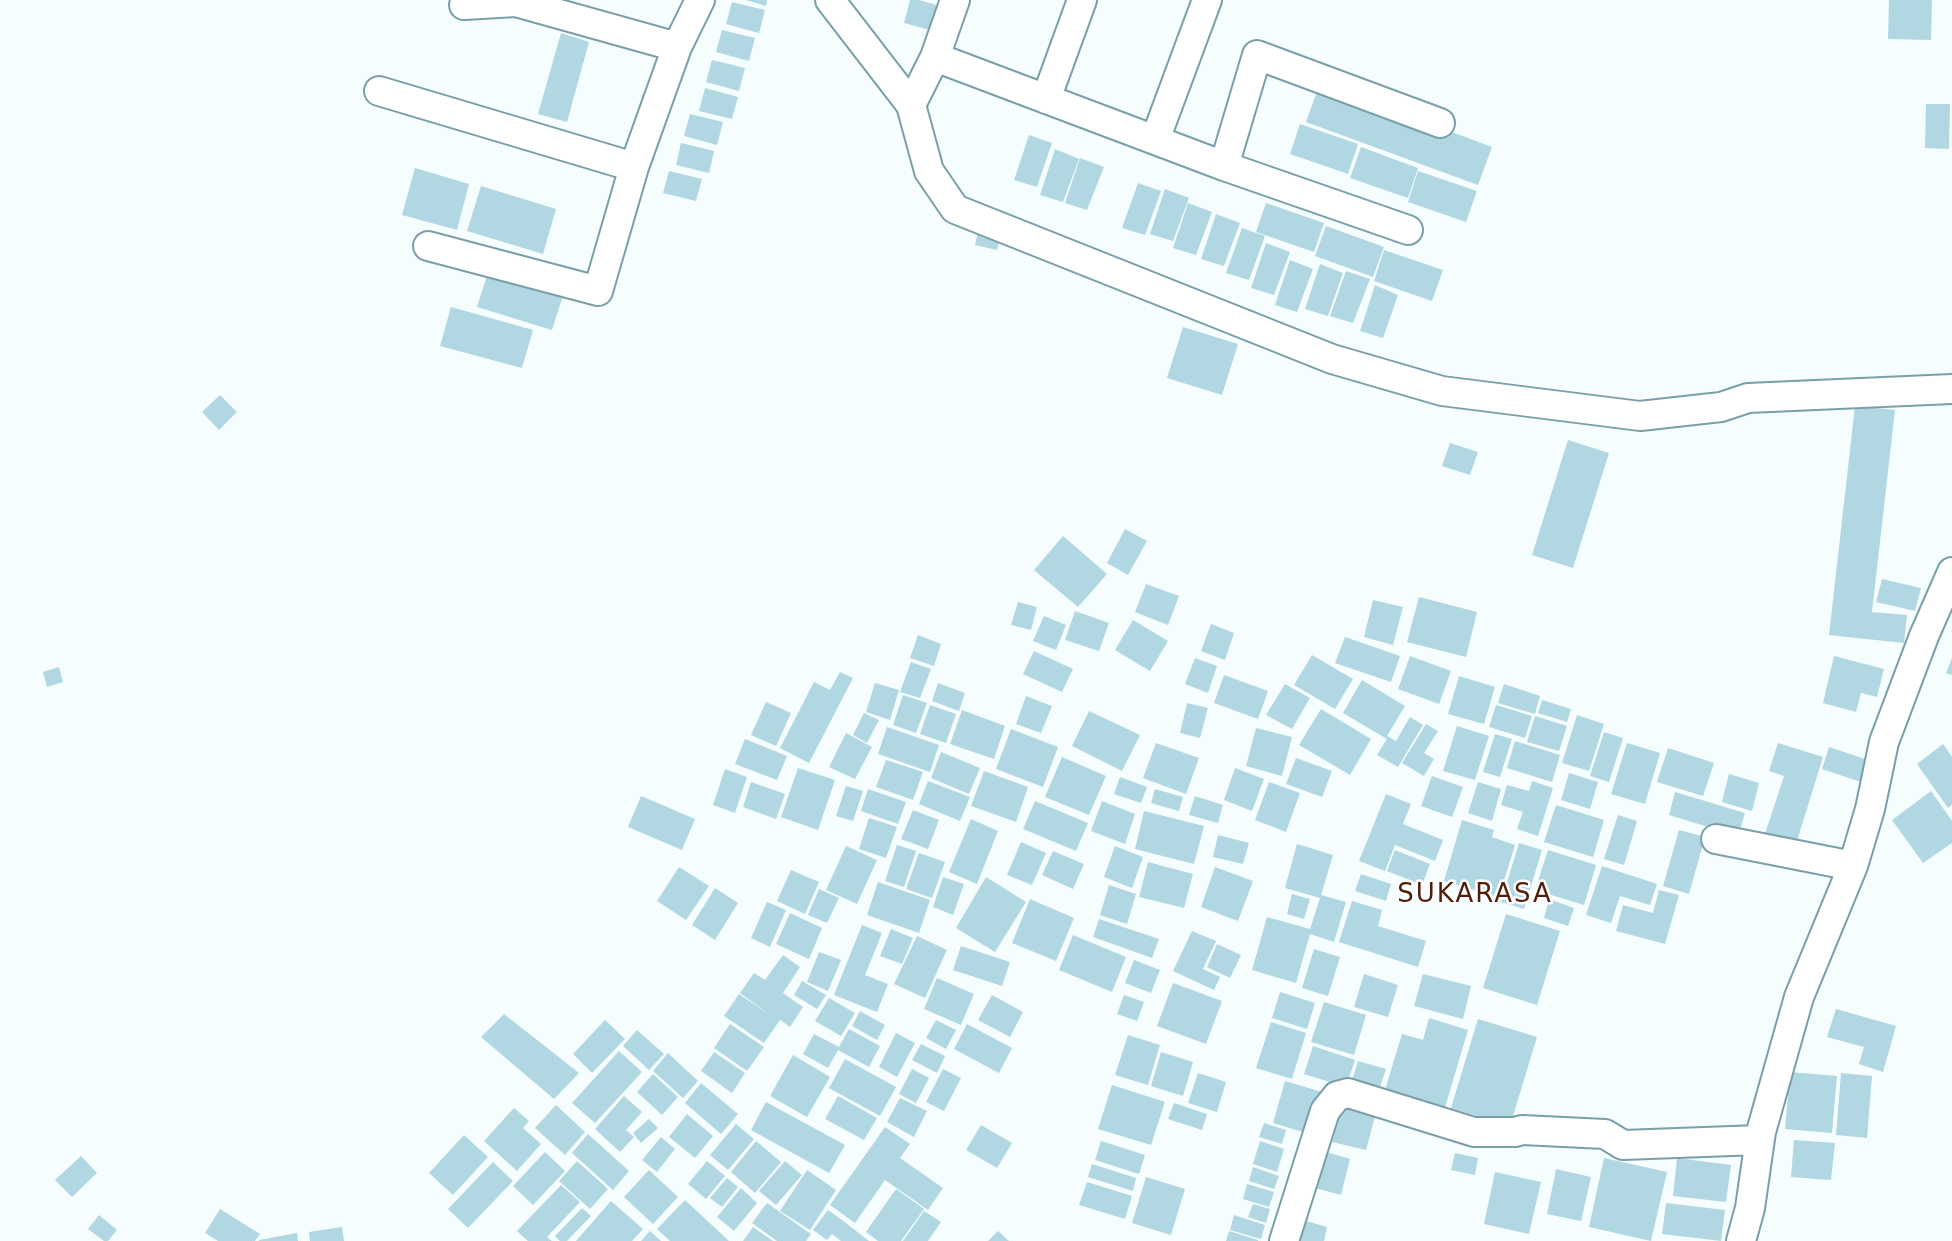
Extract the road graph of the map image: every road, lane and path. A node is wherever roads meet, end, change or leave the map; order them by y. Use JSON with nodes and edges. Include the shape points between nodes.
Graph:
{"nodes":[{"id":1,"x":700,"y":0,"type":"edge"},
{"id":2,"x":830,"y":0,"type":"edge"},
{"id":3,"x":955,"y":0,"type":"edge"},
{"id":4,"x":1082,"y":0,"type":"edge"},
{"id":5,"x":1207,"y":0,"type":"edge"},
{"id":6,"x":464,"y":5,"type":"dead end"},
{"id":7,"x":677,"y":47,"type":"junction"},
{"id":8,"x":935,"y":57,"type":"junction"},
{"id":9,"x":379,"y":91,"type":"dead end"},
{"id":10,"x":1046,"y":99,"type":"junction"},
{"id":11,"x":911,"y":105,"type":"junction"},
{"id":12,"x":1440,"y":123,"type":"dead end"},
{"id":13,"x":1155,"y":140,"type":"junction"},
{"id":14,"x":1224,"y":166,"type":"junction"},
{"id":15,"x":634,"y":167,"type":"junction"},
{"id":16,"x":1408,"y":230,"type":"dead end"},
{"id":17,"x":428,"y":246,"type":"dead end"},
{"id":18,"x":1952,"y":388,"type":"edge"},
{"id":19,"x":1952,"y":572,"type":"edge"},
{"id":20,"x":1716,"y":839,"type":"dead end"},
{"id":21,"x":1853,"y":866,"type":"junction"},
{"id":22,"x":1759,"y":1140,"type":"junction"},
{"id":23,"x":1283,"y":1241,"type":"edge"},
{"id":24,"x":1741,"y":1241,"type":"edge"}],
"edges":[{"from":1,"to":7,"type":"street"},
{"from":2,"to":11,"type":"street"},
{"from":3,"to":8,"type":"street"},
{"from":4,"to":10,"type":"street"},
{"from":5,"to":13,"type":"street"},
{"from":6,"to":7,"type":"street","via":[[516,2]]},
{"from":7,"to":15,"type":"street"},
{"from":8,"to":10,"type":"street"},
{"from":8,"to":11,"type":"street"},
{"from":9,"to":15,"type":"street"},
{"from":10,"to":13,"type":"street"},
{"from":11,"to":18,"type":"street","via":[[929,171],[955,209],[1332,359],[1442,391],[1640,416],[1721,407],[1748,398]]},
{"from":12,"to":14,"type":"street","via":[[1257,55]]},
{"from":13,"to":14,"type":"street"},
{"from":14,"to":16,"type":"street"},
{"from":15,"to":17,"type":"street","via":[[598,291]]},
{"from":19,"to":21,"type":"street","via":[[1884,742]]},
{"from":20,"to":21,"type":"street"},
{"from":21,"to":22,"type":"street","via":[[1799,997]]},
{"from":22,"to":23,"type":"street","via":[[1623,1145],[1605,1134],[1474,1132],[1348,1093],[1337,1096],[1325,1111]]},
{"from":22,"to":24,"type":"street"}]}
